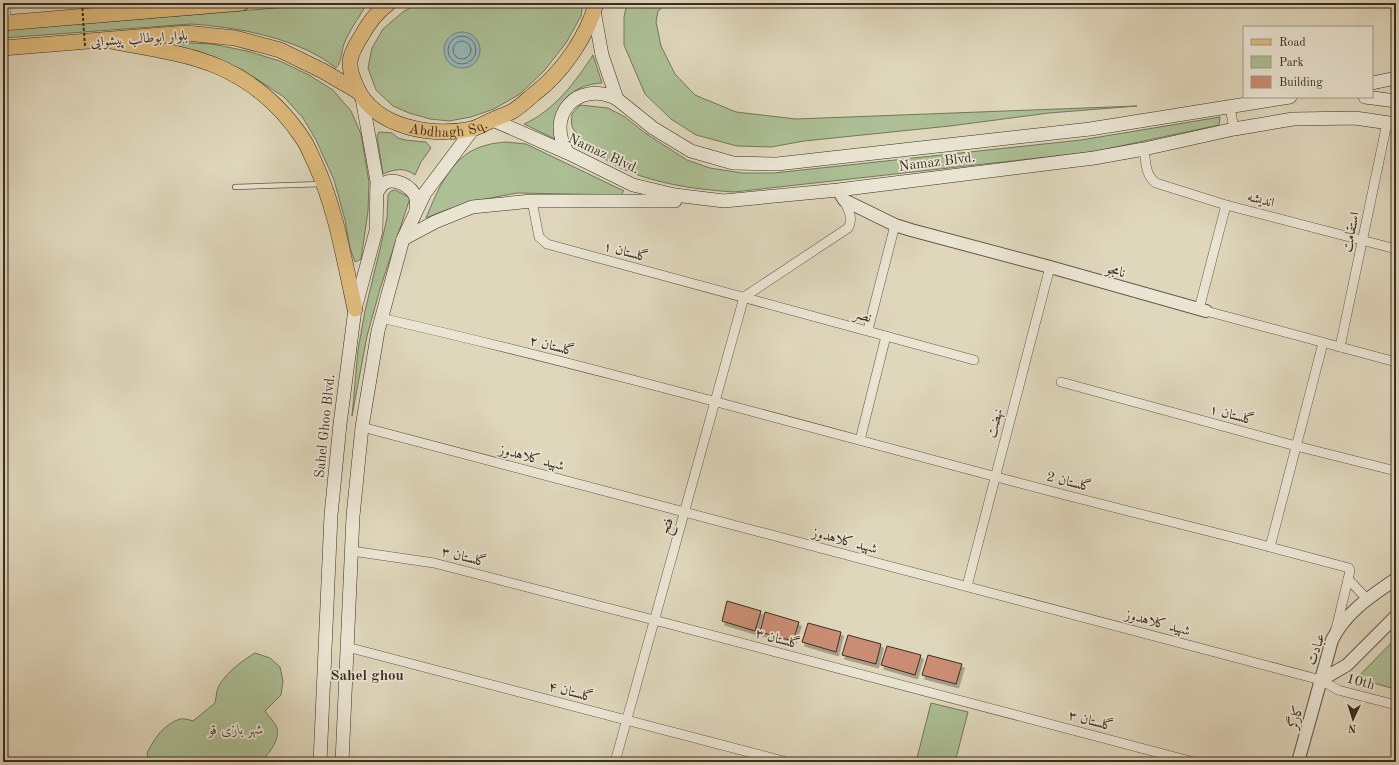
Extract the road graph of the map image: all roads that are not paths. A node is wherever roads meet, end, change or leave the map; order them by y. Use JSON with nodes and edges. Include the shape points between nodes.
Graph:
{"nodes":[{"id":1,"x":5,"y":3,"type":"edge"},
{"id":2,"x":242,"y":3,"type":"edge"},
{"id":3,"x":389,"y":3,"type":"edge"},
{"id":4,"x":164,"y":6,"type":"edge"},
{"id":5,"x":595,"y":7,"type":"edge"},
{"id":6,"x":4,"y":23,"type":"edge"},
{"id":7,"x":104,"y":40,"type":"junction"},
{"id":8,"x":3,"y":48,"type":"edge"},
{"id":9,"x":1396,"y":78,"type":"edge"},
{"id":10,"x":1373,"y":83,"type":"edge"},
{"id":11,"x":360,"y":95,"type":"junction"},
{"id":12,"x":1396,"y":96,"type":"edge"},
{"id":13,"x":1284,"y":98,"type":"edge"},
{"id":14,"x":1373,"y":98,"type":"edge"},
{"id":15,"x":617,"y":99,"type":"junction"},
{"id":16,"x":1382,"y":99,"type":"junction"},
{"id":17,"x":1396,"y":101,"type":"edge"},
{"id":18,"x":1230,"y":107,"type":"junction"},
{"id":19,"x":493,"y":120,"type":"junction"},
{"id":20,"x":1392,"y":123,"type":"edge"},
{"id":21,"x":473,"y":129,"type":"junction"},
{"id":22,"x":1234,"y":129,"type":"junction"},
{"id":23,"x":1144,"y":149,"type":"junction"},
{"id":24,"x":568,"y":153,"type":"junction"},
{"id":25,"x":324,"y":184,"type":"junction"},
{"id":26,"x":235,"y":188,"type":"dead end"},
{"id":27,"x":377,"y":192,"type":"junction"},
{"id":28,"x":841,"y":195,"type":"junction"},
{"id":29,"x":532,"y":201,"type":"junction"},
{"id":30,"x":724,"y":201,"type":"junction"},
{"id":31,"x":1226,"y":205,"type":"junction"},
{"id":32,"x":416,"y":210,"type":"junction"},
{"id":33,"x":896,"y":225,"type":"junction"},
{"id":34,"x":402,"y":239,"type":"junction"},
{"id":35,"x":1363,"y":240,"type":"junction"},
{"id":36,"x":1396,"y":249,"type":"edge"},
{"id":37,"x":1050,"y":267,"type":"junction"},
{"id":38,"x":744,"y":297,"type":"junction"},
{"id":39,"x":355,"y":308,"type":"junction"},
{"id":40,"x":1202,"y":310,"type":"junction"},
{"id":41,"x":381,"y":318,"type":"junction"},
{"id":42,"x":868,"y":330,"type":"junction"},
{"id":43,"x":886,"y":336,"type":"junction"},
{"id":44,"x":1323,"y":343,"type":"junction"},
{"id":45,"x":1340,"y":348,"type":"junction"},
{"id":46,"x":974,"y":360,"type":"dead end"},
{"id":47,"x":1396,"y":362,"type":"edge"},
{"id":48,"x":1061,"y":382,"type":"dead end"},
{"id":49,"x":715,"y":401,"type":"junction"},
{"id":50,"x":362,"y":426,"type":"junction"},
{"id":51,"x":860,"y":440,"type":"junction"},
{"id":52,"x":1296,"y":446,"type":"junction"},
{"id":53,"x":1396,"y":471,"type":"edge"},
{"id":54,"x":994,"y":476,"type":"junction"},
{"id":55,"x":684,"y":512,"type":"junction"},
{"id":56,"x":1270,"y":547,"type":"junction"},
{"id":57,"x":352,"y":551,"type":"junction"},
{"id":58,"x":1348,"y":579,"type":"junction"},
{"id":59,"x":1396,"y":579,"type":"edge"},
{"id":60,"x":967,"y":586,"type":"junction"},
{"id":61,"x":1367,"y":599,"type":"junction"},
{"id":62,"x":1396,"y":616,"type":"edge"},
{"id":63,"x":654,"y":620,"type":"junction"},
{"id":64,"x":1335,"y":633,"type":"junction"},
{"id":65,"x":347,"y":647,"type":"junction"},
{"id":66,"x":1321,"y":680,"type":"junction"},
{"id":67,"x":1396,"y":705,"type":"edge"},
{"id":68,"x":627,"y":720,"type":"junction"},
{"id":69,"x":320,"y":762,"type":"edge"},
{"id":70,"x":342,"y":762,"type":"edge"},
{"id":71,"x":615,"y":762,"type":"edge"},
{"id":72,"x":787,"y":762,"type":"edge"},
{"id":73,"x":1194,"y":762,"type":"edge"},
{"id":74,"x":1298,"y":762,"type":"edge"}],
"edges":[{"from":1,"to":6,"type":"street"},
{"from":2,"to":4,"type":"main road","name":"بلوار ابوطالب پیشوایی"},
{"from":3,"to":11,"type":"main road","name":"Abdhagh Sq.","via":[[367,26],[352,50],[352,78]]},
{"from":4,"to":6,"type":"main road","name":"بلوار ابوطالب پیشوایی"},
{"from":5,"to":15,"type":"main road","via":[[602,55]]},
{"from":5,"to":19,"type":"main road","name":"Abdhagh Sq.","via":[[575,50],[548,84],[513,111]]},
{"from":7,"to":8,"type":"main road","name":"بلوار ابوطالب پیشوایی"},
{"from":7,"to":11,"type":"main road","name":"بلوار ابوطالب پیشوایی","via":[[186,33],[235,38],[280,50],[323,71]]},
{"from":7,"to":25,"type":"main road","via":[[182,55],[218,67],[249,83],[278,108],[303,139]]},
{"from":9,"to":10,"type":"main road"},
{"from":11,"to":21,"type":"main road","name":"Abdhagh Sq.","via":[[370,107],[393,121],[419,130],[446,132]]},
{"from":11,"to":27,"type":"main road","name":"Sahel Ghoo Blvd."},
{"from":12,"to":16,"type":"main road"},
{"from":13,"to":18,"type":"main road","name":"Namaz Blvd."},
{"from":14,"to":16,"type":"main road"},
{"from":15,"to":18,"type":"main road","name":"Namaz Blvd.","via":[[653,128],[691,151],[733,163],[777,164],[1090,130]]},
{"from":15,"to":24,"type":"main road","via":[[594,93],[572,101],[561,117],[559,126],[561,141]]},
{"from":16,"to":17,"type":"main road"},
{"from":18,"to":22,"type":"street"},
{"from":19,"to":21,"type":"main road","name":"Abdhagh Sq."},
{"from":19,"to":24,"type":"main road","name":"Namaz Blvd."},
{"from":20,"to":22,"type":"main road","name":"Namaz Blvd.","via":[[1355,118],[1294,119]]},
{"from":20,"to":35,"type":"street","name":"استقامت"},
{"from":21,"to":32,"type":"main road","via":[[425,193]]},
{"from":22,"to":23,"type":"main road","name":"Namaz Blvd."},
{"from":23,"to":28,"type":"main road","name":"Namaz Blvd."},
{"from":23,"to":31,"type":"street","name":"اندیشه","via":[[1148,173],[1156,183]]},
{"from":24,"to":30,"type":"main road","name":"Namaz Blvd.","via":[[633,185],[675,195]]},
{"from":25,"to":26,"type":"lane"},
{"from":25,"to":39,"type":"main road","via":[[335,218]]},
{"from":27,"to":32,"type":"main road","via":[[383,184],[401,183],[411,189],[417,198]]},
{"from":27,"to":39,"type":"main road","name":"Sahel Ghoo Blvd.","via":[[376,231]]},
{"from":28,"to":30,"type":"main road","name":"Namaz Blvd."},
{"from":28,"to":33,"type":"street","name":"نامجو"},
{"from":28,"to":38,"type":"street","via":[[851,217],[848,228]]},
{"from":29,"to":30,"type":"main road"},
{"from":29,"to":34,"type":"main road","via":[[472,207]]},
{"from":29,"to":38,"type":"street","name":"گلستان ۱","via":[[539,236],[547,244]]},
{"from":31,"to":35,"type":"street","name":"اندیشه"},
{"from":31,"to":40,"type":"street"},
{"from":32,"to":34,"type":"main road"},
{"from":33,"to":37,"type":"street","name":"نامجو"},
{"from":33,"to":42,"type":"street"},
{"from":34,"to":41,"type":"main road"},
{"from":35,"to":36,"type":"street","name":"اندیشه"},
{"from":35,"to":45,"type":"street","name":"استقامت"},
{"from":37,"to":40,"type":"street","name":"نامجو"},
{"from":37,"to":54,"type":"street","name":"نهضت"},
{"from":38,"to":42,"type":"street","name":"نصر"},
{"from":38,"to":49,"type":"street","name":"فتح"},
{"from":39,"to":69,"type":"main road","name":"Sahel Ghoo Blvd.","via":[[331,515]]},
{"from":40,"to":44,"type":"street","name":"نامجو"},
{"from":41,"to":49,"type":"street","name":"گلستان ۲"},
{"from":41,"to":50,"type":"main road"},
{"from":42,"to":43,"type":"street","name":"نصر"},
{"from":43,"to":46,"type":"street","name":"نصر"},
{"from":43,"to":51,"type":"street"},
{"from":44,"to":45,"type":"street","name":"نامجو"},
{"from":44,"to":52,"type":"street"},
{"from":45,"to":47,"type":"street","name":"نامجو"},
{"from":48,"to":52,"type":"street","name":"گلستان ۱"},
{"from":49,"to":51,"type":"street","name":"گلستان ۲"},
{"from":49,"to":55,"type":"street","name":"فتح"},
{"from":50,"to":55,"type":"street","name":"شهید کلاهدوز"},
{"from":50,"to":57,"type":"main road"},
{"from":51,"to":54,"type":"street","name":"گلستان 2"},
{"from":52,"to":53,"type":"street","name":"گلستان ۱"},
{"from":52,"to":56,"type":"street"},
{"from":54,"to":56,"type":"street","name":"گلستان 2"},
{"from":54,"to":60,"type":"street","name":"نهضت"},
{"from":55,"to":60,"type":"street","name":"شهید کلاهدوز"},
{"from":55,"to":63,"type":"street","name":"فتح"},
{"from":56,"to":58,"type":"street","name":"گلستان 2","via":[[1348,567]]},
{"from":57,"to":63,"type":"street","name":"گلستان ۳","via":[[434,563]]},
{"from":57,"to":65,"type":"main road"},
{"from":58,"to":61,"type":"street"},
{"from":58,"to":64,"type":"street"},
{"from":59,"to":61,"type":"street","name":"عبادت"},
{"from":60,"to":66,"type":"street","name":"شهید کلاهدوز"},
{"from":61,"to":64,"type":"street","name":"عبادت","via":[[1349,615]]},
{"from":62,"to":66,"type":"street","name":"عبادت","via":[[1347,665]]},
{"from":63,"to":68,"type":"street","name":"فتح"},
{"from":63,"to":73,"type":"street","name":"گلستان ۳"},
{"from":64,"to":66,"type":"street","name":"عبادت"},
{"from":65,"to":68,"type":"street","name":"گلستان ۴"},
{"from":65,"to":70,"type":"main road"},
{"from":66,"to":67,"type":"street","name":"10th","via":[[1338,690]]},
{"from":66,"to":74,"type":"street","name":"کارگر"},
{"from":68,"to":71,"type":"street","name":"فتح"},
{"from":68,"to":72,"type":"street","name":"گلستان ۴"}]}
